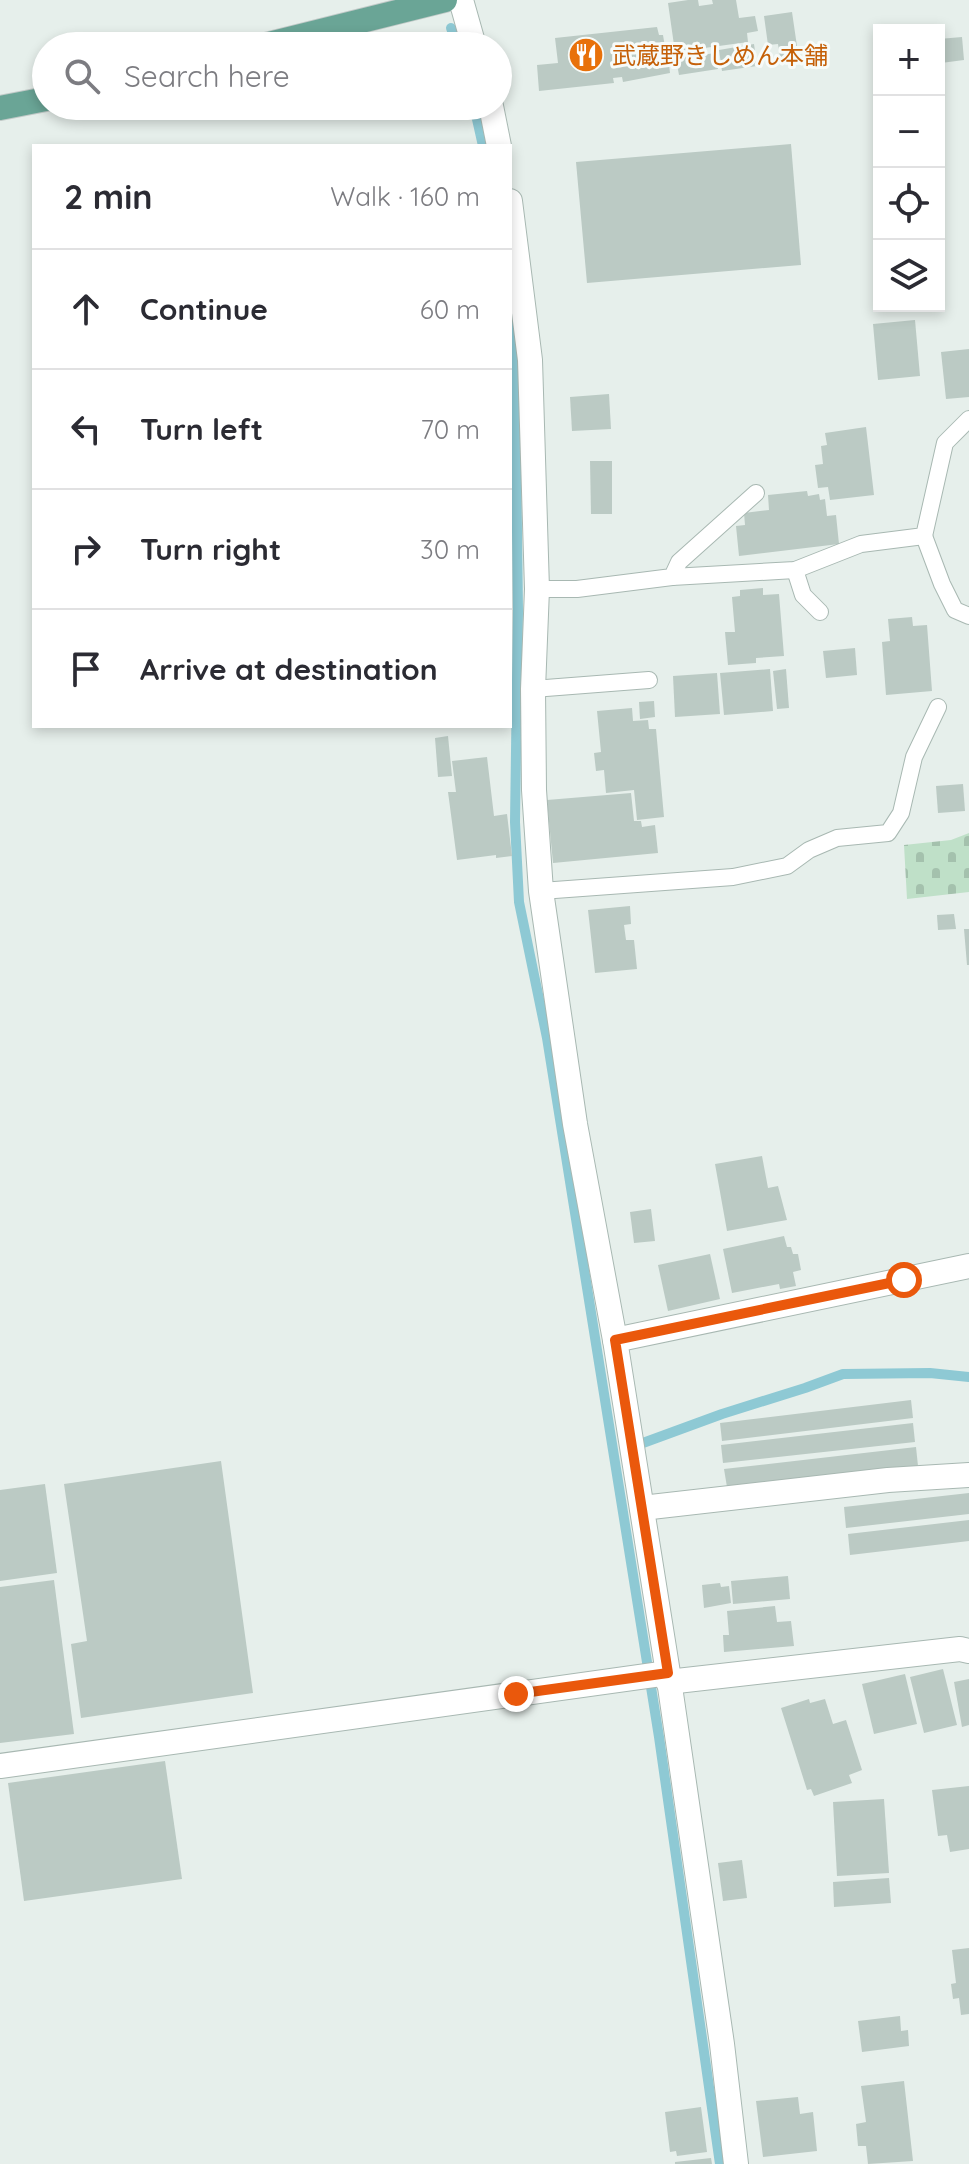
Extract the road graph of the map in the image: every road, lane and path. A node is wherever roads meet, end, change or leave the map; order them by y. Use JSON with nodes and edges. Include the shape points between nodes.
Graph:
{"nodes":[{"id":1,"x":445,"y":0,"type":"edge"},
{"id":2,"x":461,"y":0,"type":"edge"},
{"id":3,"x":317,"y":32,"type":"edge"},
{"id":4,"x":470,"y":32,"type":"edge"},
{"id":5,"x":32,"y":102,"type":"edge"},
{"id":6,"x":0,"y":108,"type":"edge"},
{"id":7,"x":494,"y":120,"type":"edge"},
{"id":8,"x":499,"y":144,"type":"edge"},
{"id":9,"x":512,"y":217,"type":"edge"},
{"id":10,"x":969,"y":419,"type":"edge"},
{"id":11,"x":756,"y":493,"type":"dead end"},
{"id":12,"x":924,"y":536,"type":"junction"},
{"id":13,"x":795,"y":570,"type":"junction"},
{"id":14,"x":672,"y":577,"type":"junction"},
{"id":15,"x":537,"y":589,"type":"junction"},
{"id":16,"x":820,"y":612,"type":"dead end"},
{"id":17,"x":969,"y":616,"type":"edge"},
{"id":18,"x":649,"y":680,"type":"dead end"},
{"id":19,"x":533,"y":689,"type":"junction"},
{"id":20,"x":938,"y":707,"type":"dead end"},
{"id":21,"x":541,"y":891,"type":"junction"},
{"id":22,"x":969,"y":1266,"type":"edge"},
{"id":23,"x":615,"y":1340,"type":"junction"},
{"id":24,"x":969,"y":1475,"type":"edge"},
{"id":25,"x":642,"y":1508,"type":"junction"},
{"id":26,"x":969,"y":1651,"type":"edge"},
{"id":27,"x":668,"y":1678,"type":"junction"},
{"id":28,"x":0,"y":1766,"type":"edge"},
{"id":29,"x":736,"y":2164,"type":"edge"}],
"edges":[{"from":1,"to":3,"type":"main road"},
{"from":2,"to":4,"type":"street"},
{"from":5,"to":6,"type":"main road"},
{"from":7,"to":8,"type":"street"},
{"from":9,"to":15,"type":"street","via":[[530,360]]},
{"from":10,"to":12,"type":"lane","via":[[945,443]]},
{"from":11,"to":14,"type":"lane","via":[[679,562]]},
{"from":12,"to":13,"type":"lane","via":[[861,544]]},
{"from":12,"to":17,"type":"lane","via":[[955,610]]},
{"from":13,"to":14,"type":"lane"},
{"from":13,"to":16,"type":"lane","via":[[803,595]]},
{"from":14,"to":15,"type":"lane"},
{"from":15,"to":19,"type":"street"},
{"from":18,"to":19,"type":"lane"},
{"from":19,"to":21,"type":"street"},
{"from":20,"to":21,"type":"lane","via":[[914,757],[901,813],[888,833],[837,838],[787,866],[733,877]]},
{"from":21,"to":23,"type":"street","via":[[575,1124]]},
{"from":22,"to":23,"type":"street"},
{"from":23,"to":25,"type":"street"},
{"from":24,"to":25,"type":"street"},
{"from":25,"to":27,"type":"street"},
{"from":26,"to":27,"type":"street"},
{"from":27,"to":28,"type":"street"},
{"from":27,"to":29,"type":"street"}]}
